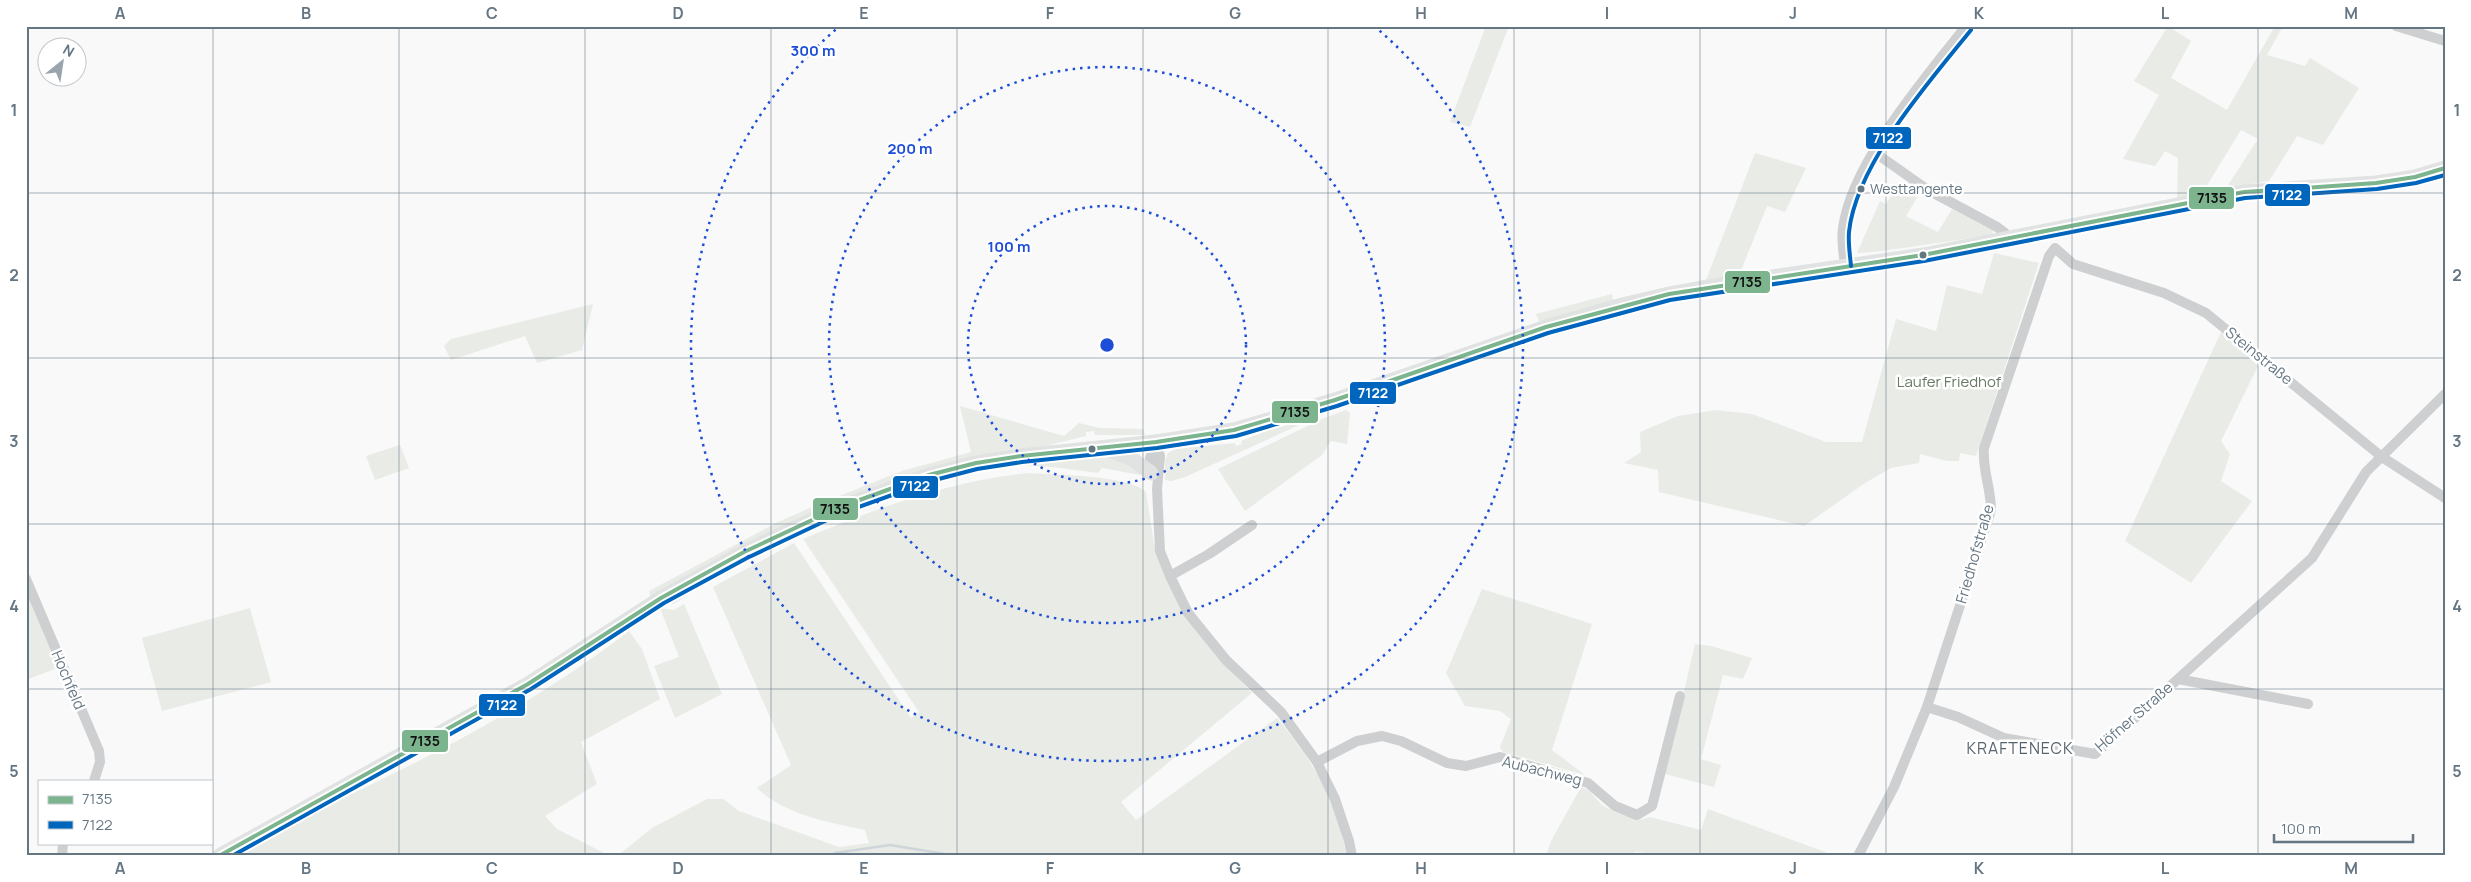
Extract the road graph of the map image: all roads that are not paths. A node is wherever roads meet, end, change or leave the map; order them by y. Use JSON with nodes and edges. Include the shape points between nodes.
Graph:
{"nodes":[{"id":1,"x":1966,"y":26,"type":"edge"},
{"id":2,"x":2396,"y":26,"type":"edge"},
{"id":3,"x":2445,"y":41,"type":"edge"},
{"id":4,"x":1874,"y":152,"type":"junction"},
{"id":5,"x":2445,"y":168,"type":"edge"},
{"id":6,"x":2051,"y":231,"type":"junction"},
{"id":7,"x":2008,"y":240,"type":"junction"},
{"id":8,"x":2055,"y":248,"type":"junction"},
{"id":9,"x":1845,"y":267,"type":"junction"},
{"id":10,"x":2445,"y":394,"type":"edge"},
{"id":11,"x":1156,"y":442,"type":"junction"},
{"id":12,"x":1103,"y":447,"type":"junction"},
{"id":13,"x":2382,"y":457,"type":"junction"},
{"id":14,"x":1150,"y":473,"type":"junction"},
{"id":15,"x":1157,"y":489,"type":"junction"},
{"id":16,"x":2445,"y":498,"type":"edge"},
{"id":17,"x":1252,"y":525,"type":"dead end"},
{"id":18,"x":1170,"y":576,"type":"junction"},
{"id":19,"x":26,"y":579,"type":"edge"},
{"id":20,"x":2178,"y":679,"type":"junction"},
{"id":21,"x":1680,"y":696,"type":"dead end"},
{"id":22,"x":2308,"y":704,"type":"dead end"},
{"id":23,"x":1927,"y":707,"type":"junction"},
{"id":24,"x":1317,"y":762,"type":"junction"},
{"id":25,"x":94,"y":780,"type":"edge"},
{"id":26,"x":219,"y":856,"type":"edge"},
{"id":27,"x":1352,"y":856,"type":"edge"},
{"id":28,"x":1858,"y":856,"type":"edge"}],
"edges":[{"from":1,"to":4,"type":"street"},
{"from":2,"to":3,"type":"street"},
{"from":4,"to":7,"type":"street","via":[[1928,190],[1997,227]]},
{"from":4,"to":9,"type":"street","via":[[1852,197],[1842,230]]},
{"from":5,"to":6,"type":"main road","via":[[2376,183],[2244,192]]},
{"from":6,"to":7,"type":"main road"},
{"from":6,"to":8,"type":"street"},
{"from":7,"to":9,"type":"main road"},
{"from":8,"to":13,"type":"street","name":"Steinstraße","via":[[2073,264],[2164,293],[2206,313]]},
{"from":8,"to":23,"type":"street","name":"Friedhofstraße","via":[[2025,320],[1984,448],[1982,464],[1991,494],[1991,510]]},
{"from":9,"to":11,"type":"main road","via":[[1723,284],[1622,305],[1546,327],[1278,418],[1234,430]]},
{"from":10,"to":13,"type":"street","name":"Höfner Straße"},
{"from":11,"to":12,"type":"main road"},
{"from":11,"to":14,"type":"street","via":[[1150,458]]},
{"from":11,"to":15,"type":"street","via":[[1160,456]]},
{"from":12,"to":14,"type":"main road","via":[[1132,459]]},
{"from":12,"to":26,"type":"main road","via":[[976,463],[888,488],[788,530],[661,598],[528,684]]},
{"from":13,"to":16,"type":"street","name":"Steinstraße"},
{"from":13,"to":20,"type":"street","name":"Höfner Straße","via":[[2366,472],[2312,558]]},
{"from":14,"to":15,"type":"street"},
{"from":15,"to":18,"type":"street","via":[[1160,551]]},
{"from":17,"to":18,"type":"street"},
{"from":18,"to":24,"type":"street","via":[[1188,613],[1226,660],[1281,712]]},
{"from":19,"to":25,"type":"street","name":"Hochfeld","via":[[99,751],[100,762]]},
{"from":20,"to":22,"type":"street"},
{"from":20,"to":23,"type":"street","name":"Höfner Straße","via":[[2095,754],[2004,738]]},
{"from":21,"to":24,"type":"street","name":"Aubachweg","via":[[1652,806],[1637,815],[1615,806],[1588,783],[1500,757],[1466,766],[1447,764],[1401,741],[1382,736],[1357,741]]},
{"from":23,"to":28,"type":"street","via":[[1894,787]]},
{"from":24,"to":27,"type":"street","via":[[1335,799]]}]}
